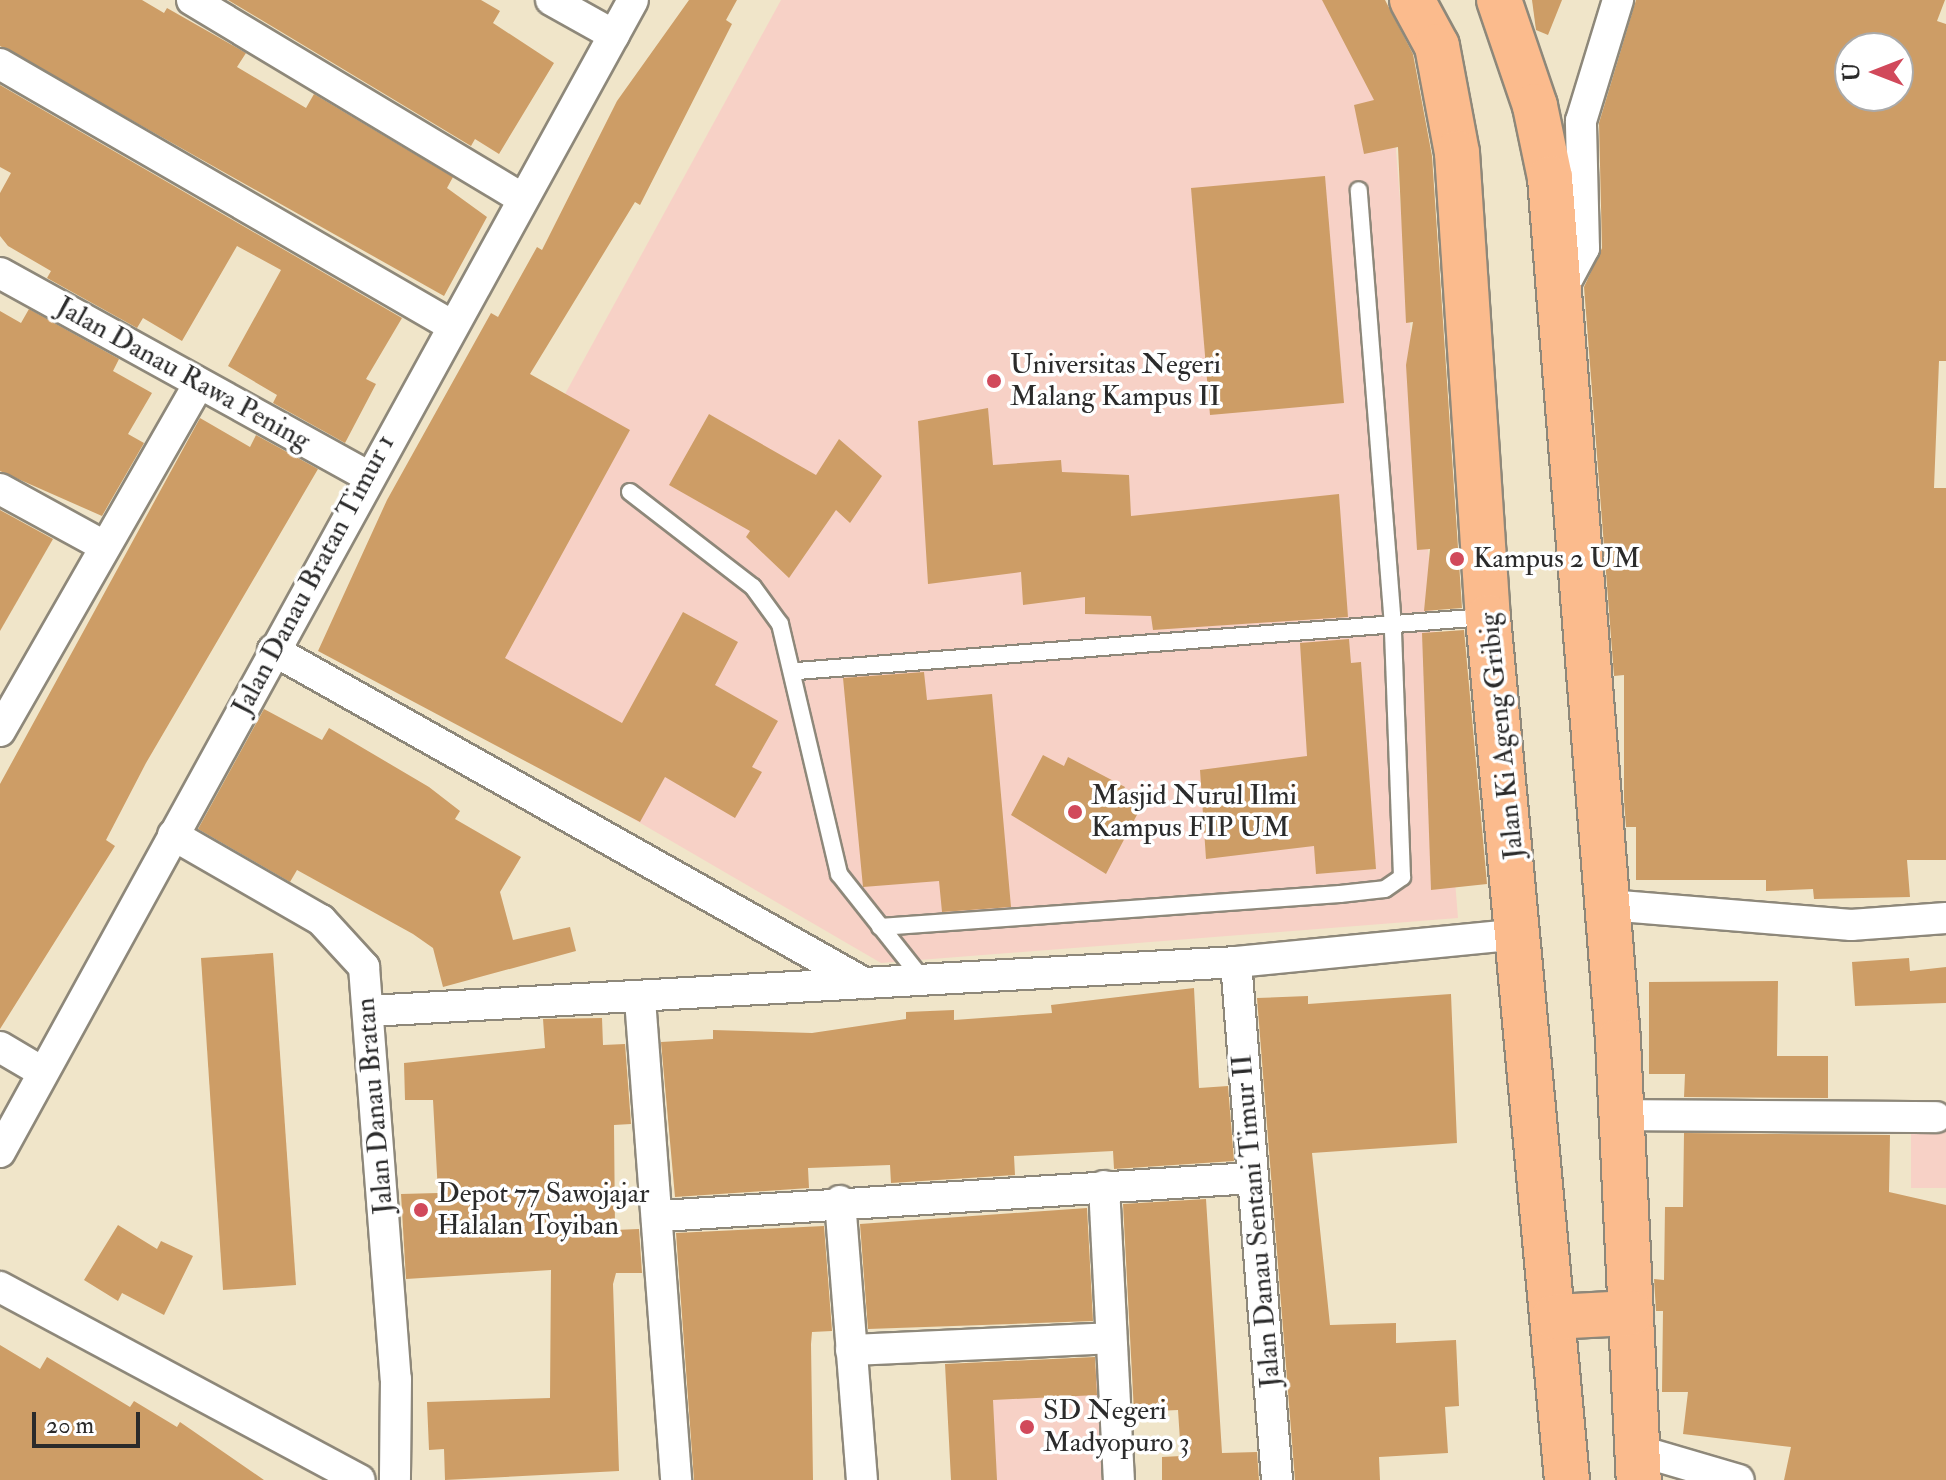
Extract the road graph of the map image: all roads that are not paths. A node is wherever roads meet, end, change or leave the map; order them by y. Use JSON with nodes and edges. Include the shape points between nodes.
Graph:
{"nodes":[{"id":1,"x":192,"y":0,"type":"edge"},
{"id":2,"x":551,"y":0,"type":"edge"},
{"id":3,"x":633,"y":0,"type":"edge"},
{"id":4,"x":1412,"y":0,"type":"edge"},
{"id":5,"x":1499,"y":0,"type":"edge"},
{"id":6,"x":1618,"y":0,"type":"edge"},
{"id":7,"x":614,"y":35,"type":"junction"},
{"id":8,"x":0,"y":64,"type":"edge"},
{"id":9,"x":1359,"y":190,"type":"dead end"},
{"id":10,"x":522,"y":198,"type":"junction"},
{"id":11,"x":0,"y":273,"type":"edge"},
{"id":12,"x":1559,"y":295,"type":"junction"},
{"id":13,"x":451,"y":325,"type":"junction"},
{"id":14,"x":199,"y":384,"type":"junction"},
{"id":15,"x":366,"y":475,"type":"junction"},
{"id":16,"x":0,"y":489,"type":"edge"},
{"id":17,"x":630,"y":492,"type":"dead end"},
{"id":18,"x":104,"y":546,"type":"junction"},
{"id":19,"x":1488,"y":617,"type":"junction"},
{"id":20,"x":1393,"y":626,"type":"junction"},
{"id":21,"x":273,"y":650,"type":"junction"},
{"id":22,"x":797,"y":671,"type":"junction"},
{"id":23,"x":0,"y":731,"type":"edge"},
{"id":24,"x":173,"y":835,"type":"junction"},
{"id":25,"x":1608,"y":905,"type":"junction"},
{"id":26,"x":1941,"y":919,"type":"edge"},
{"id":27,"x":880,"y":927,"type":"junction"},
{"id":28,"x":1523,"y":934,"type":"junction"},
{"id":29,"x":1236,"y":962,"type":"junction"},
{"id":30,"x":923,"y":980,"type":"junction"},
{"id":31,"x":864,"y":983,"type":"junction"},
{"id":32,"x":640,"y":999,"type":"junction"},
{"id":33,"x":369,"y":1011,"type":"junction"},
{"id":34,"x":0,"y":1047,"type":"edge"},
{"id":35,"x":39,"y":1070,"type":"junction"},
{"id":36,"x":1620,"y":1115,"type":"junction"},
{"id":37,"x":1936,"y":1117,"type":"dead end"},
{"id":38,"x":0,"y":1152,"type":"edge"},
{"id":39,"x":1252,"y":1178,"type":"junction"},
{"id":40,"x":1104,"y":1186,"type":"junction"},
{"id":41,"x":840,"y":1201,"type":"junction"},
{"id":42,"x":661,"y":1216,"type":"junction"},
{"id":43,"x":0,"y":1287,"type":"edge"},
{"id":44,"x":1631,"y":1313,"type":"junction"},
{"id":45,"x":1554,"y":1317,"type":"junction"},
{"id":46,"x":1111,"y":1338,"type":"junction"},
{"id":47,"x":851,"y":1350,"type":"junction"},
{"id":48,"x":1638,"y":1465,"type":"edge"},
{"id":49,"x":360,"y":1480,"type":"edge"},
{"id":50,"x":395,"y":1480,"type":"edge"},
{"id":51,"x":676,"y":1480,"type":"edge"},
{"id":52,"x":862,"y":1480,"type":"edge"},
{"id":53,"x":1119,"y":1480,"type":"edge"},
{"id":54,"x":1277,"y":1480,"type":"edge"},
{"id":55,"x":1567,"y":1480,"type":"edge"},
{"id":56,"x":1739,"y":1480,"type":"edge"}],
"edges":[{"from":1,"to":10,"type":"street"},
{"from":2,"to":7,"type":"street"},
{"from":3,"to":7,"type":"street","name":"Jalan Danau Bratan Timur 1"},
{"from":4,"to":19,"type":"main road","name":"Jalan Ki Ageng Gribig","via":[[1437,46],[1451,101]]},
{"from":5,"to":12,"type":"main road","via":[[1538,120]]},
{"from":6,"to":12,"type":"street","via":[[1581,121],[1584,248]]},
{"from":7,"to":10,"type":"street","name":"Jalan Danau Bratan Timur 1"},
{"from":8,"to":13,"type":"street"},
{"from":9,"to":20,"type":"lane"},
{"from":10,"to":13,"type":"street","name":"Jalan Danau Bratan Timur 1"},
{"from":11,"to":14,"type":"street","name":"Jalan Danau Rawa Pening"},
{"from":12,"to":25,"type":"main road"},
{"from":13,"to":15,"type":"street","name":"Jalan Danau Bratan Timur 1"},
{"from":14,"to":15,"type":"street","name":"Jalan Danau Rawa Pening"},
{"from":14,"to":18,"type":"street"},
{"from":15,"to":21,"type":"street","name":"Jalan Danau Bratan Timur 1"},
{"from":16,"to":18,"type":"street"},
{"from":17,"to":22,"type":"lane","via":[[753,587],[780,624]]},
{"from":18,"to":23,"type":"street"},
{"from":19,"to":20,"type":"lane"},
{"from":19,"to":28,"type":"main road","name":"Jalan Ki Ageng Gribig"},
{"from":20,"to":22,"type":"lane"},
{"from":20,"to":27,"type":"lane","via":[[1403,845],[1402,877],[1385,889]]},
{"from":21,"to":24,"type":"street","name":"Jalan Danau Bratan Timur 1"},
{"from":21,"to":31,"type":"street"},
{"from":22,"to":27,"type":"lane","via":[[839,874]]},
{"from":24,"to":33,"type":"street","name":"Jalan Danau Bratan","via":[[342,937],[364,967]]},
{"from":24,"to":35,"type":"street","name":"Jalan Danau Bratan Timur 1"},
{"from":25,"to":26,"type":"street","via":[[1851,925]]},
{"from":25,"to":36,"type":"main road"},
{"from":27,"to":30,"type":"lane"},
{"from":28,"to":29,"type":"street"},
{"from":28,"to":45,"type":"main road","name":"Jalan Ki Ageng Gribig"},
{"from":29,"to":30,"type":"street"},
{"from":29,"to":39,"type":"street","name":"Jalan Danau Sentani Timur II"},
{"from":30,"to":31,"type":"street"},
{"from":31,"to":32,"type":"street"},
{"from":32,"to":33,"type":"street"},
{"from":32,"to":42,"type":"street"},
{"from":33,"to":50,"type":"street","name":"Jalan Danau Bratan","via":[[396,1379]]},
{"from":34,"to":35,"type":"street"},
{"from":35,"to":38,"type":"street","name":"Jalan Danau Bratan Timur 1"},
{"from":36,"to":37,"type":"street"},
{"from":36,"to":44,"type":"main road"},
{"from":39,"to":40,"type":"street"},
{"from":39,"to":54,"type":"street","name":"Jalan Danau Sentani Timur II"},
{"from":40,"to":41,"type":"street"},
{"from":40,"to":46,"type":"street"},
{"from":41,"to":42,"type":"street"},
{"from":41,"to":47,"type":"street"},
{"from":42,"to":51,"type":"street"},
{"from":43,"to":49,"type":"street"},
{"from":44,"to":45,"type":"main road"},
{"from":44,"to":48,"type":"main road"},
{"from":45,"to":55,"type":"main road","name":"Jalan Ki Ageng Gribig"},
{"from":46,"to":47,"type":"street"},
{"from":46,"to":53,"type":"street"},
{"from":47,"to":52,"type":"street"},
{"from":48,"to":56,"type":"street"}]}
